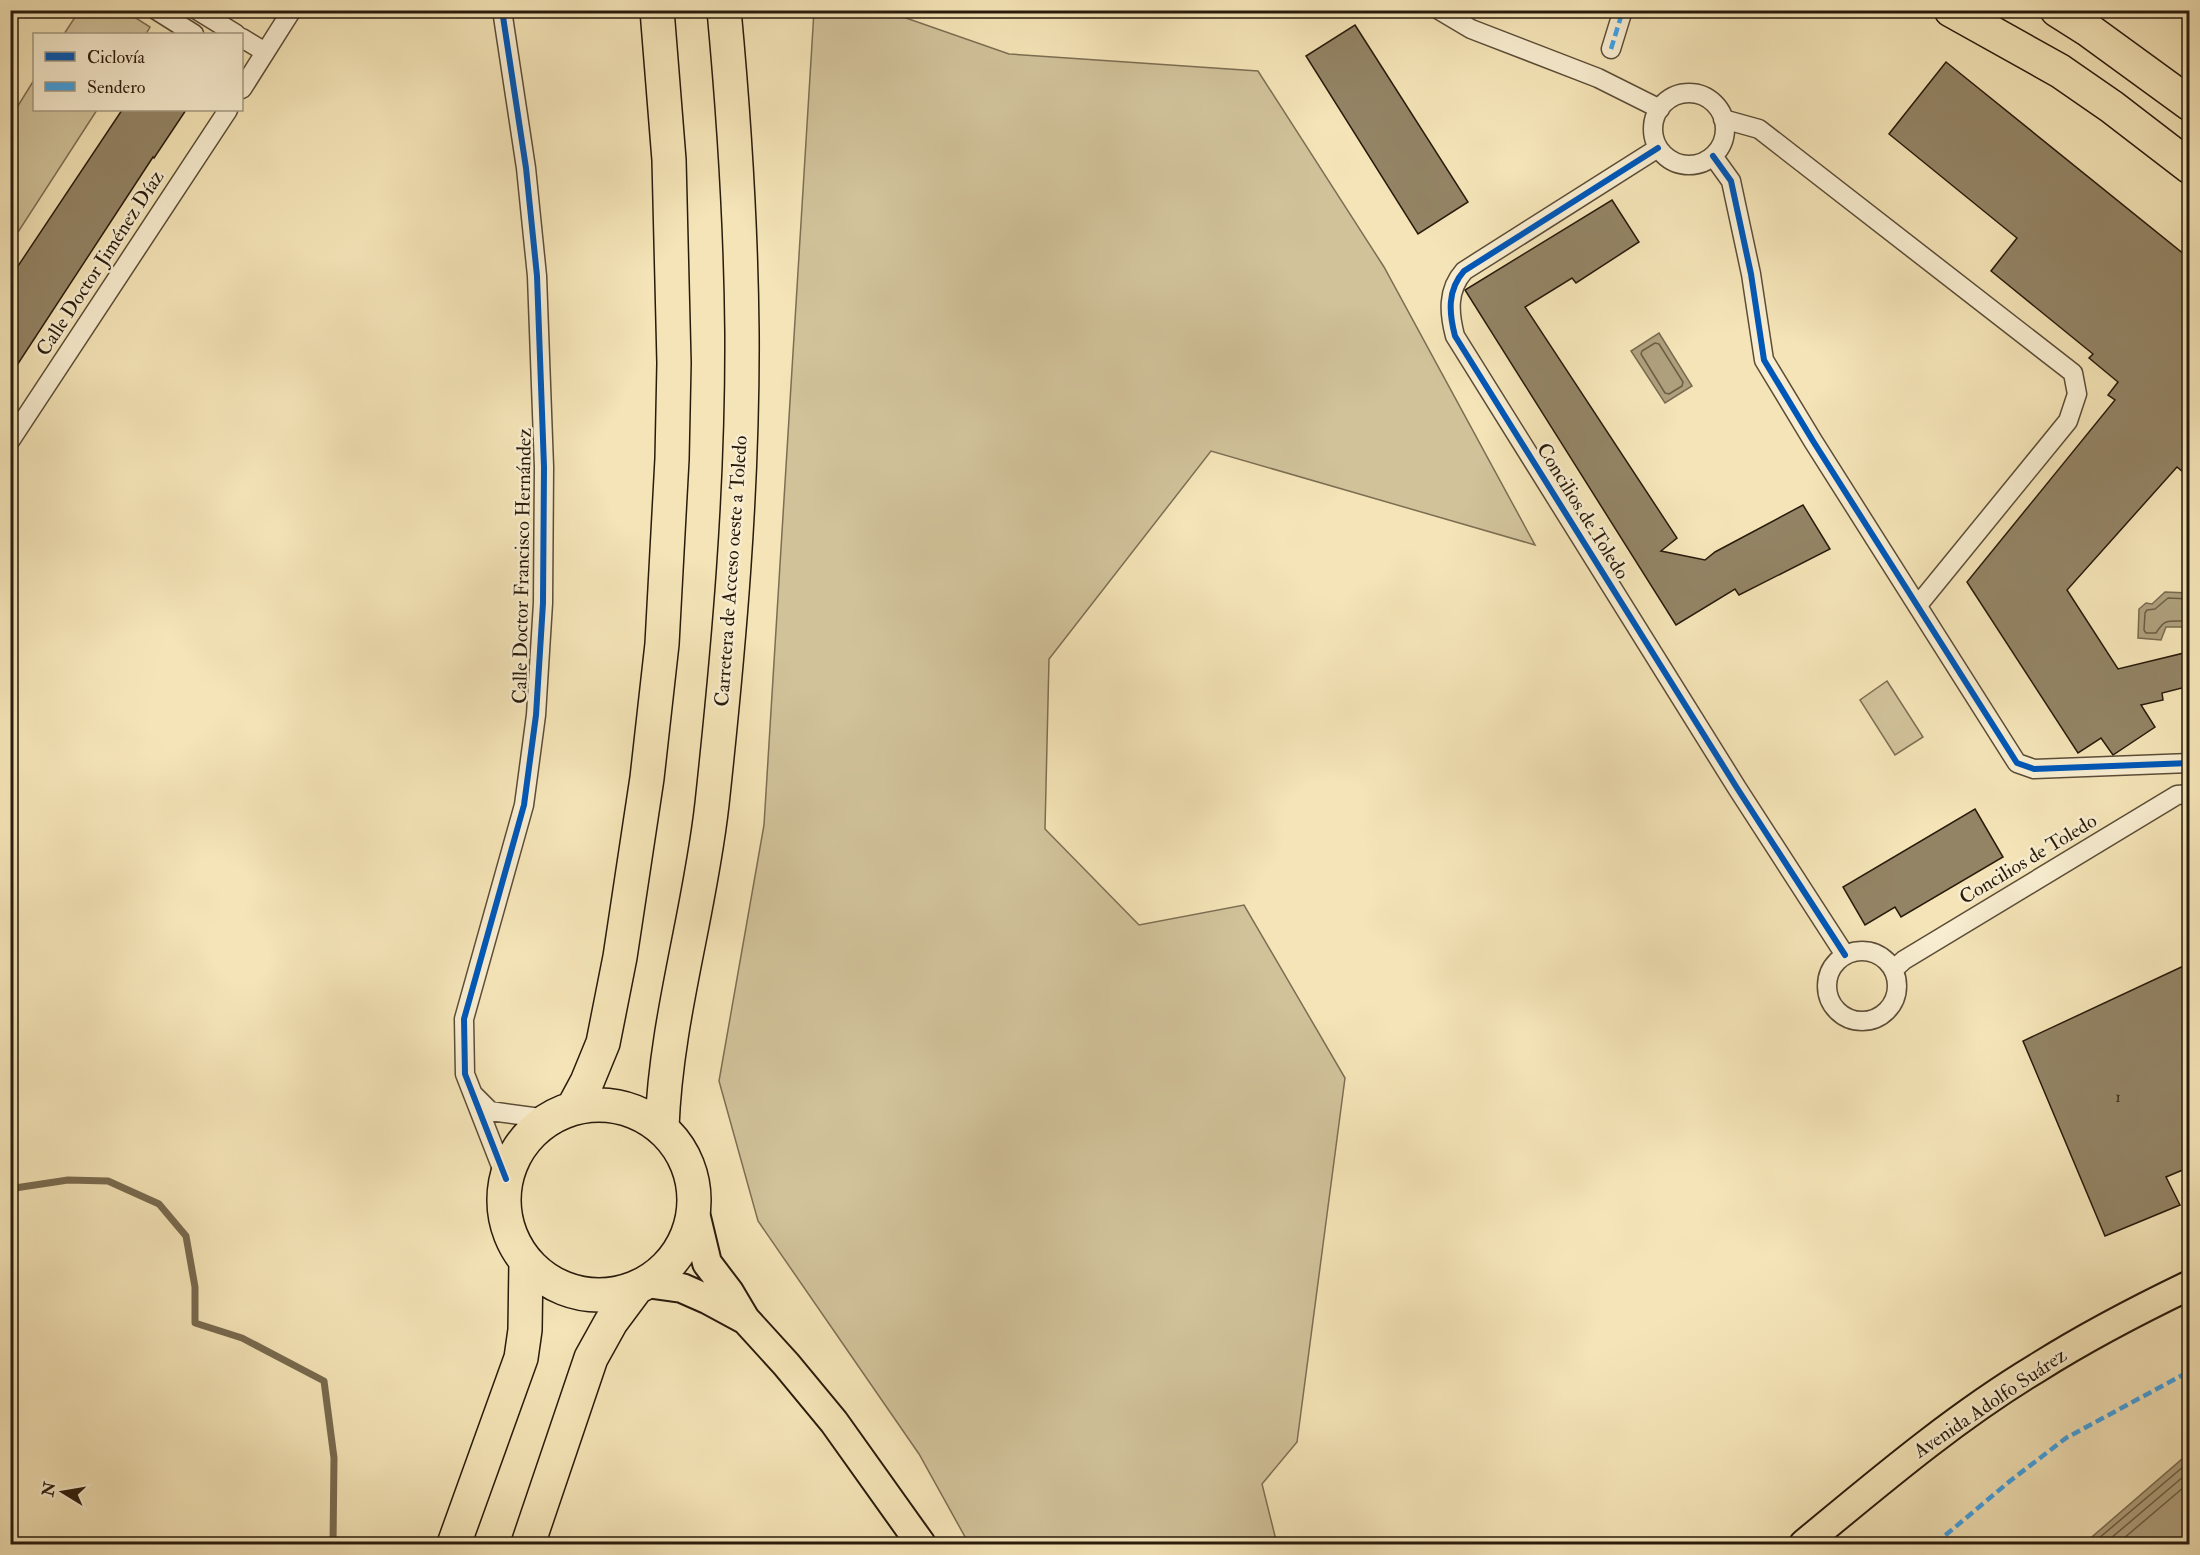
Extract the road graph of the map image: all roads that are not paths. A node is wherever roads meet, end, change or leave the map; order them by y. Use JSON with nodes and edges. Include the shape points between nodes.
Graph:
{"nodes":[{"id":1,"x":156,"y":10,"type":"edge"},
{"id":2,"x":197,"y":10,"type":"edge"},
{"id":3,"x":292,"y":10,"type":"edge"},
{"id":4,"x":502,"y":10,"type":"edge"},
{"id":5,"x":657,"y":10,"type":"edge"},
{"id":6,"x":724,"y":10,"type":"edge"},
{"id":7,"x":1439,"y":10,"type":"edge"},
{"id":8,"x":1623,"y":10,"type":"edge"},
{"id":9,"x":1951,"y":10,"type":"edge"},
{"id":10,"x":2057,"y":10,"type":"edge"},
{"id":11,"x":192,"y":33,"type":"edge"},
{"id":12,"x":234,"y":33,"type":"edge"},
{"id":13,"x":243,"y":39,"type":"edge"},
{"id":14,"x":1611,"y":49,"type":"dead end"},
{"id":15,"x":265,"y":52,"type":"junction"},
{"id":16,"x":247,"y":69,"type":"edge"},
{"id":17,"x":243,"y":85,"type":"edge"},
{"id":18,"x":2190,"y":104,"type":"edge"},
{"id":19,"x":1660,"y":109,"type":"junction"},
{"id":20,"x":227,"y":111,"type":"edge"},
{"id":21,"x":1723,"y":119,"type":"junction"},
{"id":22,"x":1658,"y":148,"type":"junction"},
{"id":23,"x":1713,"y":156,"type":"junction"},
{"id":24,"x":2190,"y":166,"type":"edge"},
{"id":25,"x":10,"y":441,"type":"edge"},
{"id":26,"x":1918,"y":605,"type":"junction"},
{"id":27,"x":2190,"y":763,"type":"edge"},
{"id":28,"x":2190,"y":794,"type":"edge"},
{"id":29,"x":1845,"y":955,"type":"junction"},
{"id":30,"x":1893,"y":970,"type":"junction"},
{"id":31,"x":473,"y":1094,"type":"junction"},
{"id":32,"x":560,"y":1113,"type":"junction"},
{"id":33,"x":662,"y":1127,"type":"junction"},
{"id":34,"x":506,"y":1179,"type":"junction"},
{"id":35,"x":694,"y":1209,"type":"junction"},
{"id":36,"x":526,"y":1261,"type":"junction"},
{"id":37,"x":641,"y":1285,"type":"junction"},
{"id":38,"x":2190,"y":1285,"type":"edge"},
{"id":39,"x":745,"y":1319,"type":"junction"},
{"id":40,"x":454,"y":1545,"type":"edge"},
{"id":41,"x":528,"y":1545,"type":"edge"},
{"id":42,"x":921,"y":1545,"type":"edge"},
{"id":43,"x":1804,"y":1545,"type":"edge"}],
"edges":[{"from":1,"to":11,"type":"street"},
{"from":2,"to":12,"type":"street"},
{"from":3,"to":15,"type":"street"},
{"from":4,"to":31,"type":"street","name":"Calle Doctor Francisco Hernández","via":[[526,168],[537,276],[543,603],[536,715],[524,805],[464,1019],[465,1074]]},
{"from":5,"to":32,"type":"highway","via":[[669,160],[674,363],[662,644],[647,778],[608,1022],[587,1082]]},
{"from":6,"to":33,"type":"highway","name":"Carretera de Acceso oeste a Toledo","via":[[742,332],[733,603],[711,812],[663,1083]]},
{"from":7,"to":19,"type":"street","via":[[1471,29],[1598,78]]},
{"from":8,"to":14,"type":"street"},
{"from":9,"to":24,"type":"highway","via":[[2060,71]]},
{"from":10,"to":18,"type":"highway"},
{"from":13,"to":15,"type":"street"},
{"from":15,"to":16,"type":"street"},
{"from":16,"to":17,"type":"street"},
{"from":19,"to":21,"type":"street","via":[[1678,95],[1689,93],[1711,100]]},
{"from":19,"to":22,"type":"street","via":[[1653,128]]},
{"from":20,"to":25,"type":"street","name":"Calle Doctor Jiménez Díaz"},
{"from":21,"to":23,"type":"street","via":[[1724,139]]},
{"from":21,"to":26,"type":"street","via":[[1759,129],[2073,373],[2077,394],[2068,422]]},
{"from":22,"to":23,"type":"street","via":[[1667,157],[1691,165]]},
{"from":22,"to":29,"type":"street","name":"Concilios de Toledo","via":[[1464,271],[1452,290],[1450,319],[1461,346]]},
{"from":23,"to":26,"type":"street","via":[[1731,181],[1764,360]]},
{"from":26,"to":27,"type":"street","via":[[2018,763],[2034,769]]},
{"from":28,"to":30,"type":"street","name":"Concilios de Toledo","via":[[2177,795]]},
{"from":29,"to":30,"type":"street","via":[[1866,951],[1886,961]]},
{"from":29,"to":30,"type":"street","via":[[1830,971],[1827,992],[1831,1003],[1846,1018],[1868,1021],[1887,1011],[1896,991]]},
{"from":31,"to":32,"type":"street","via":[[490,1111]]},
{"from":31,"to":34,"type":"street","name":"Calle Doctor Francisco Hernández"},
{"from":32,"to":33,"type":"highway","via":[[591,1104],[610,1105],[646,1116]]},
{"from":32,"to":34,"type":"highway","via":[[529,1135],[515,1155]]},
{"from":33,"to":35,"type":"highway","via":[[681,1150],[692,1178]]},
{"from":34,"to":36,"type":"highway","via":[[507,1223]]},
{"from":35,"to":37,"type":"highway","via":[[679,1252],[664,1270]]},
{"from":35,"to":39,"type":"main road","via":[[707,1263]]},
{"from":36,"to":37,"type":"highway","via":[[544,1278],[589,1295],[614,1294]]},
{"from":36,"to":40,"type":"highway","via":[[521,1358]]},
{"from":37,"to":39,"type":"main road","via":[[682,1288]]},
{"from":37,"to":41,"type":"highway","via":[[611,1322],[591,1358]]},
{"from":38,"to":43,"type":"main road","name":"Avenida Adolfo Suárez","via":[[2026,1374],[1899,1465]]},
{"from":39,"to":42,"type":"main road","via":[[834,1422]]}]}
